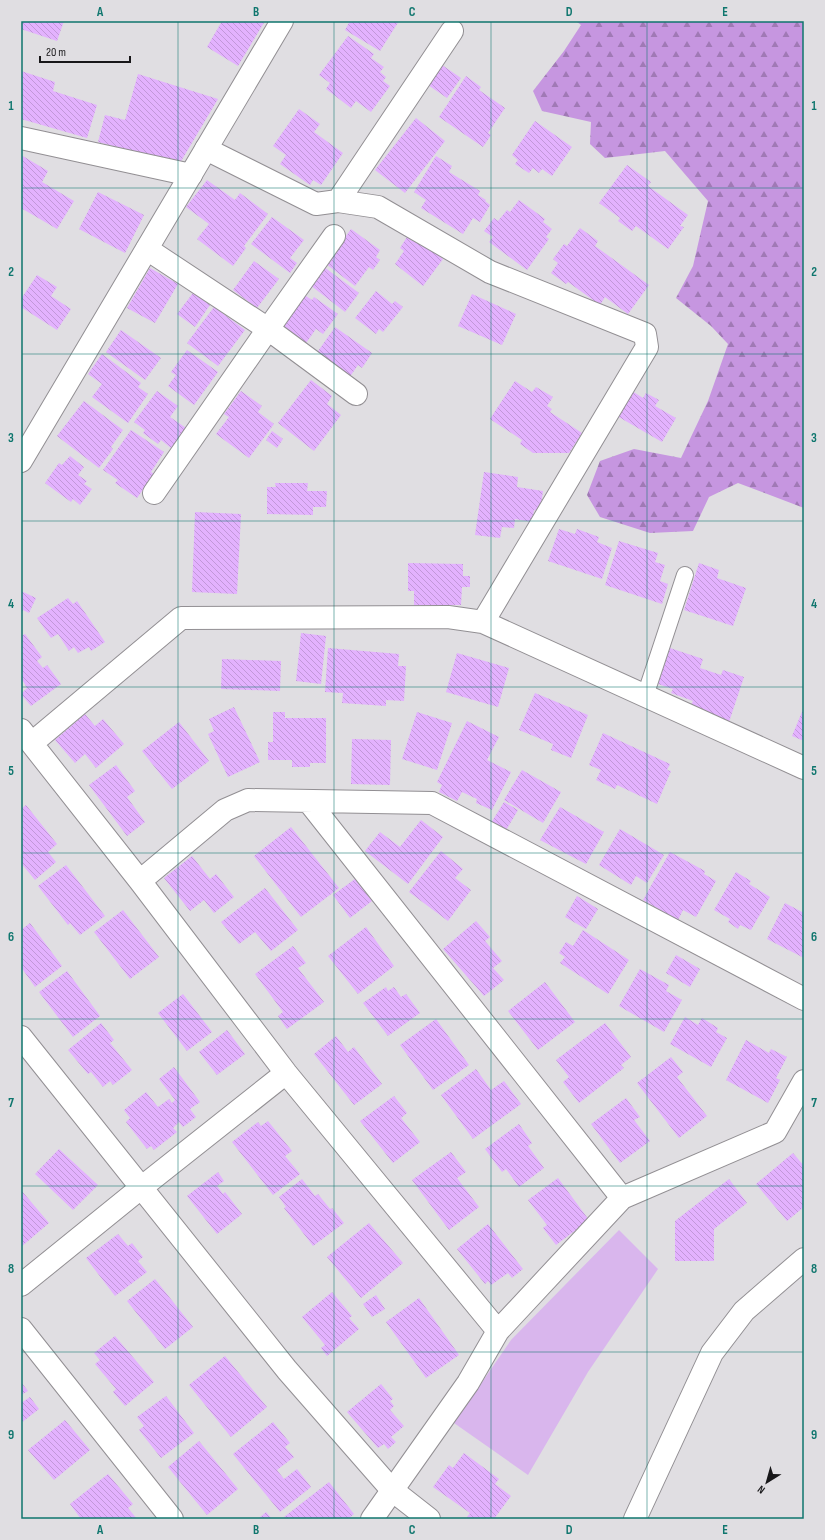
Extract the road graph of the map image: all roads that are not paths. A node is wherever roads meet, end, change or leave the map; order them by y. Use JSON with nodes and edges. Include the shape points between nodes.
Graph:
{"nodes":[{"id":1,"x":282,"y":21,"type":"edge"},
{"id":2,"x":452,"y":31,"type":"dead end"},
{"id":3,"x":21,"y":138,"type":"edge"},
{"id":4,"x":206,"y":149,"type":"junction"},
{"id":5,"x":191,"y":175,"type":"junction"},
{"id":6,"x":338,"y":201,"type":"junction"},
{"id":7,"x":334,"y":236,"type":"dead end"},
{"id":8,"x":147,"y":249,"type":"junction"},
{"id":9,"x":268,"y":329,"type":"junction"},
{"id":10,"x":356,"y":394,"type":"dead end"},
{"id":11,"x":21,"y":461,"type":"edge"},
{"id":12,"x":154,"y":493,"type":"dead end"},
{"id":13,"x":685,"y":575,"type":"dead end"},
{"id":14,"x":483,"y":622,"type":"junction"},
{"id":15,"x":645,"y":696,"type":"junction"},
{"id":16,"x":26,"y":736,"type":"edge"},
{"id":17,"x":804,"y":768,"type":"edge"},
{"id":18,"x":309,"y":802,"type":"junction"},
{"id":19,"x":140,"y":880,"type":"junction"},
{"id":20,"x":804,"y":999,"type":"edge"},
{"id":21,"x":21,"y":1036,"type":"edge"},
{"id":22,"x":286,"y":1073,"type":"junction"},
{"id":23,"x":804,"y":1081,"type":"edge"},
{"id":24,"x":142,"y":1187,"type":"junction"},
{"id":25,"x":622,"y":1198,"type":"junction"},
{"id":26,"x":804,"y":1259,"type":"edge"},
{"id":27,"x":21,"y":1285,"type":"edge"},
{"id":28,"x":21,"y":1329,"type":"edge"},
{"id":29,"x":498,"y":1331,"type":"junction"},
{"id":30,"x":392,"y":1490,"type":"junction"},
{"id":31,"x":172,"y":1519,"type":"edge"},
{"id":32,"x":372,"y":1519,"type":"edge"},
{"id":33,"x":429,"y":1519,"type":"edge"},
{"id":34,"x":635,"y":1519,"type":"edge"}],
"edges":[{"from":1,"to":4,"type":"street"},
{"from":2,"to":6,"type":"street"},
{"from":3,"to":5,"type":"street"},
{"from":4,"to":5,"type":"street"},
{"from":4,"to":6,"type":"street","via":[[316,204]]},
{"from":5,"to":8,"type":"street"},
{"from":6,"to":14,"type":"street","via":[[378,207],[490,272],[645,334],[647,347]]},
{"from":7,"to":9,"type":"street"},
{"from":8,"to":9,"type":"street"},
{"from":8,"to":11,"type":"street"},
{"from":9,"to":10,"type":"street"},
{"from":9,"to":12,"type":"street"},
{"from":13,"to":15,"type":"lane"},
{"from":14,"to":15,"type":"street"},
{"from":14,"to":16,"type":"street","via":[[448,617],[181,618]]},
{"from":15,"to":17,"type":"street"},
{"from":16,"to":19,"type":"street"},
{"from":18,"to":19,"type":"street","via":[[248,800],[225,810]]},
{"from":18,"to":20,"type":"street","via":[[432,803]]},
{"from":18,"to":25,"type":"street"},
{"from":19,"to":22,"type":"street"},
{"from":21,"to":24,"type":"street"},
{"from":22,"to":24,"type":"street"},
{"from":22,"to":29,"type":"street"},
{"from":23,"to":25,"type":"street","via":[[775,1132]]},
{"from":24,"to":27,"type":"street"},
{"from":24,"to":30,"type":"street","via":[[287,1370]]},
{"from":25,"to":29,"type":"street"},
{"from":26,"to":34,"type":"street","via":[[744,1311],[712,1353]]},
{"from":28,"to":31,"type":"street"},
{"from":29,"to":30,"type":"street","via":[[468,1383]]},
{"from":30,"to":32,"type":"street"},
{"from":30,"to":33,"type":"street"}]}
